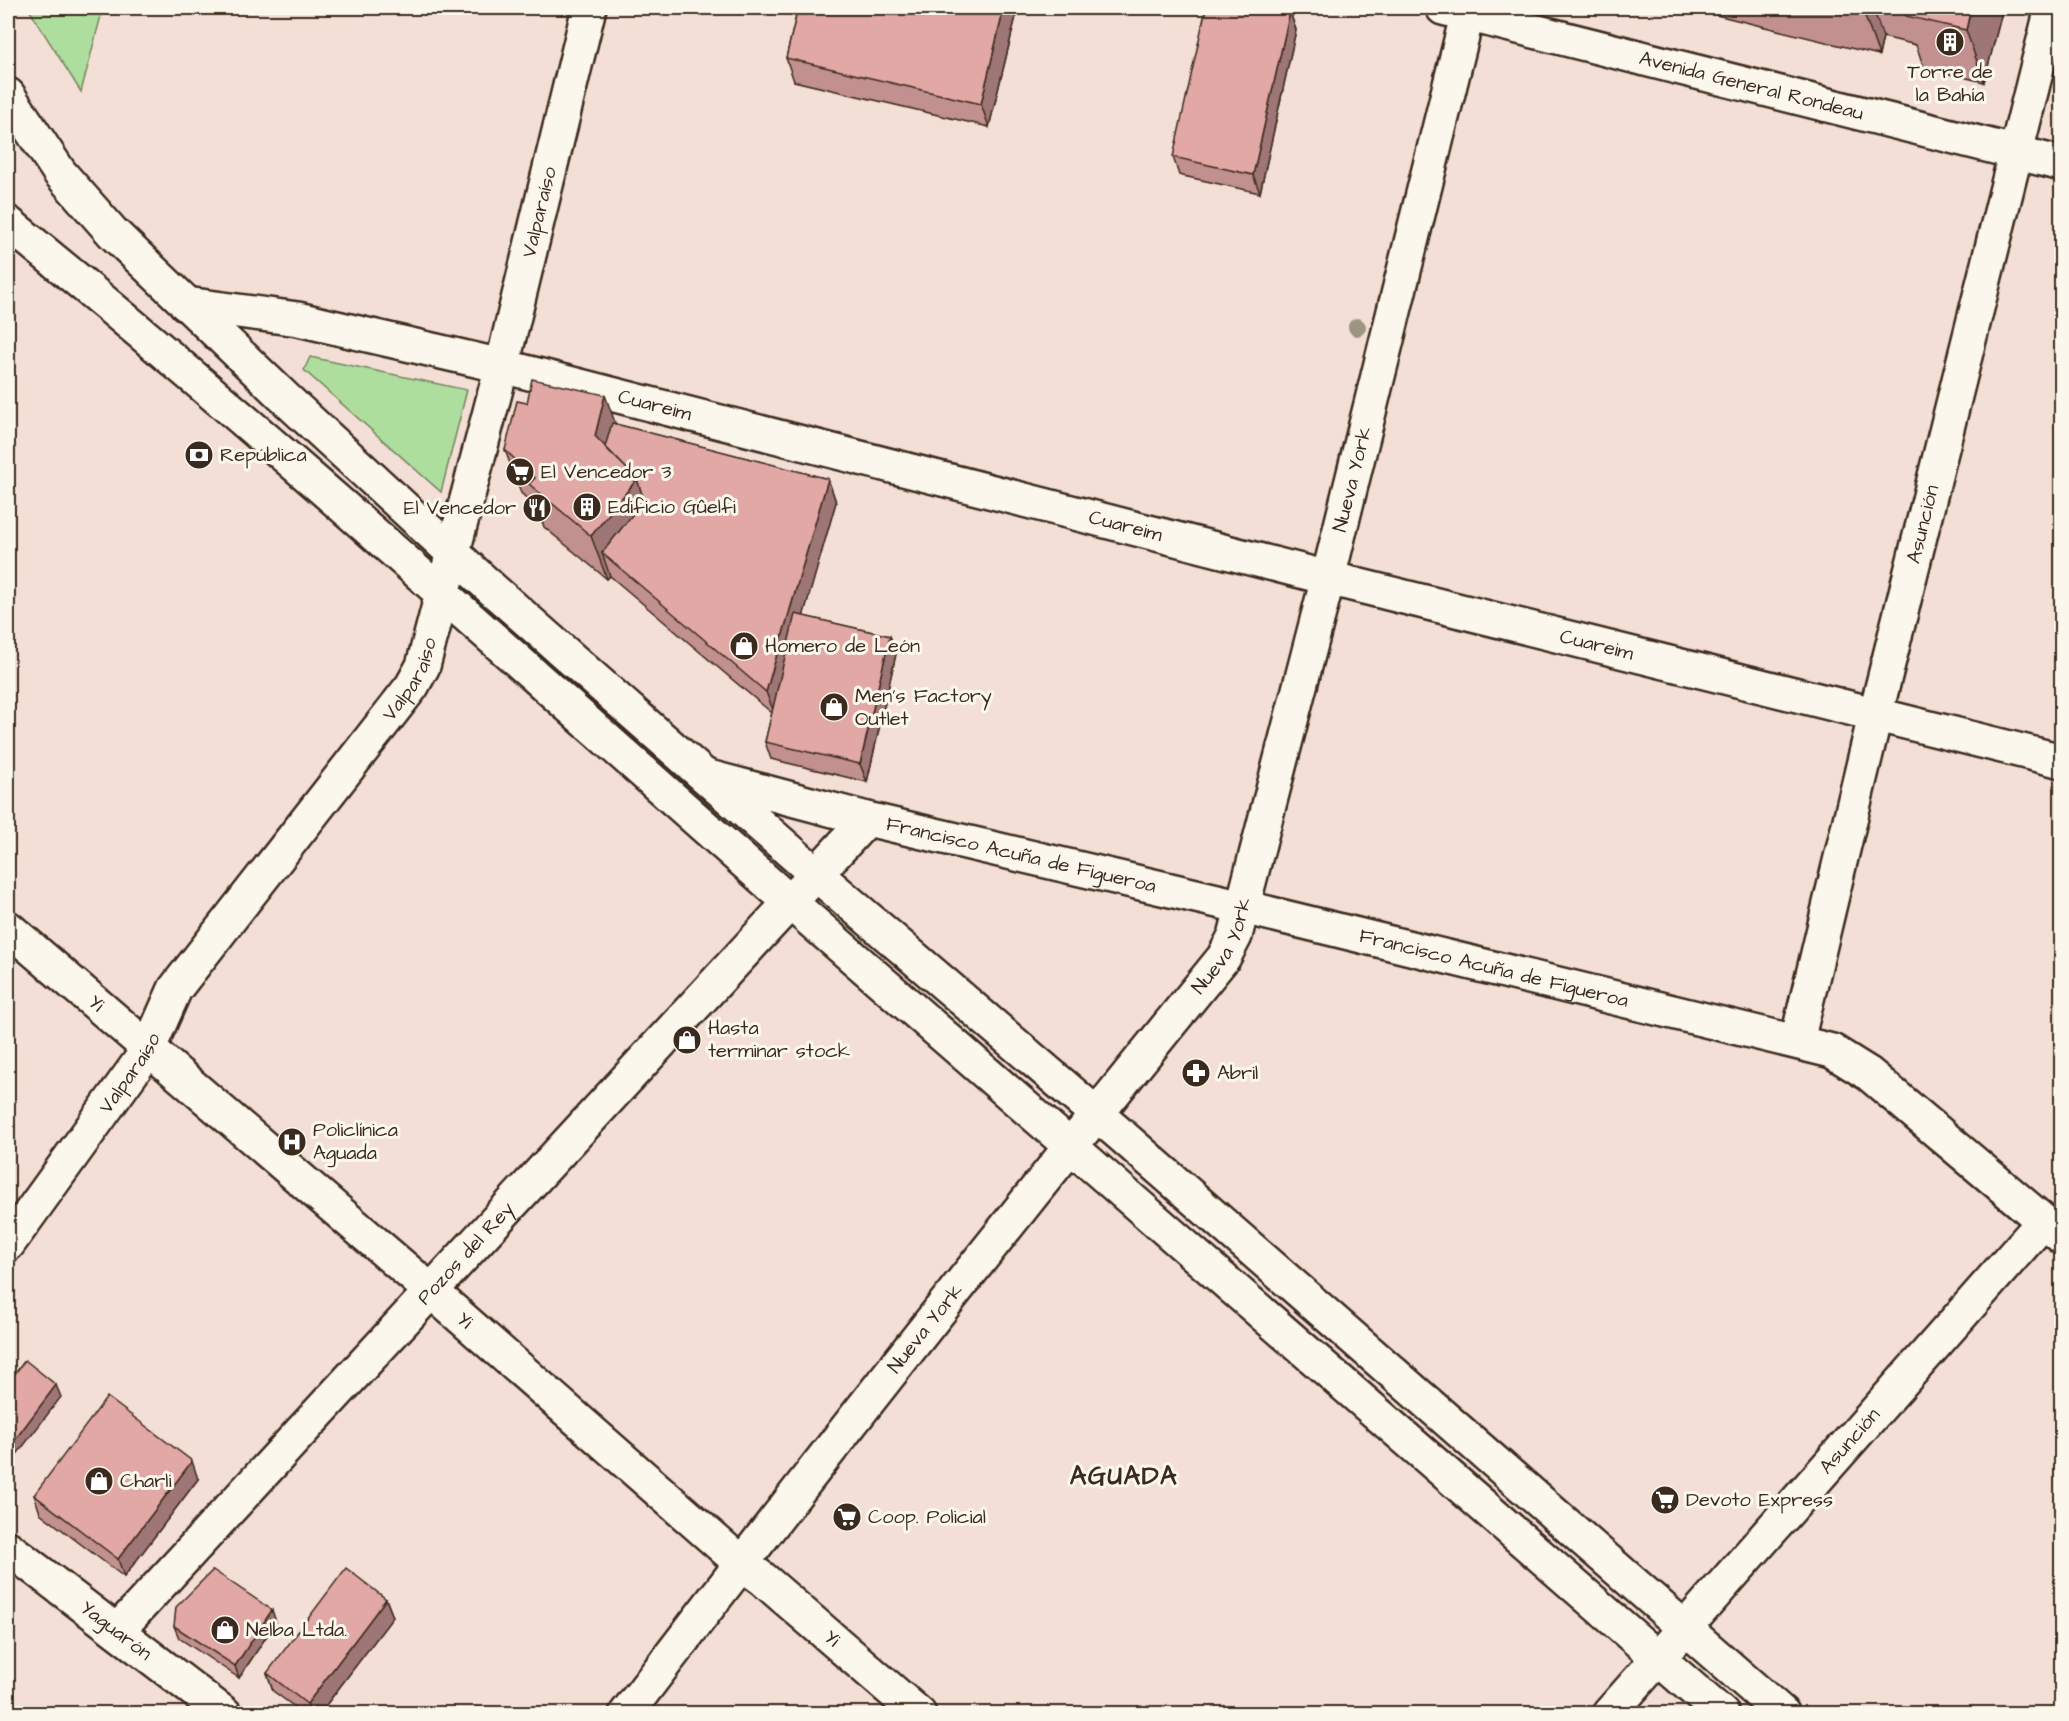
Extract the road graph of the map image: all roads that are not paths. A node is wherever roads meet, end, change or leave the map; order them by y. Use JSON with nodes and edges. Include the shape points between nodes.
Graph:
{"nodes":[{"id":1,"x":589,"y":8,"type":"edge"},
{"id":2,"x":2052,"y":8,"type":"edge"},
{"id":3,"x":1460,"y":10,"type":"edge"},
{"id":4,"x":8,"y":95,"type":"edge"},
{"id":5,"x":2016,"y":153,"type":"junction"},
{"id":6,"x":2061,"y":164,"type":"edge"},
{"id":7,"x":8,"y":223,"type":"edge"},
{"id":8,"x":186,"y":304,"type":"junction"},
{"id":9,"x":502,"y":366,"type":"junction"},
{"id":10,"x":453,"y":553,"type":"junction"},
{"id":11,"x":1328,"y":578,"type":"junction"},
{"id":12,"x":442,"y":593,"type":"junction"},
{"id":13,"x":1875,"y":716,"type":"junction"},
{"id":14,"x":2061,"y":761,"type":"edge"},
{"id":15,"x":705,"y":776,"type":"junction"},
{"id":16,"x":867,"y":819,"type":"junction"},
{"id":17,"x":816,"y":874,"type":"junction"},
{"id":18,"x":790,"y":902,"type":"junction"},
{"id":19,"x":1243,"y":907,"type":"junction"},
{"id":20,"x":8,"y":928,"type":"edge"},
{"id":21,"x":1797,"y":1041,"type":"junction"},
{"id":22,"x":148,"y":1050,"type":"junction"},
{"id":23,"x":1097,"y":1114,"type":"junction"},
{"id":24,"x":1071,"y":1146,"type":"junction"},
{"id":25,"x":2052,"y":1229,"type":"edge"},
{"id":26,"x":8,"y":1244,"type":"edge"},
{"id":27,"x":431,"y":1291,"type":"junction"},
{"id":28,"x":8,"y":1548,"type":"edge"},
{"id":29,"x":741,"y":1563,"type":"junction"},
{"id":30,"x":1685,"y":1628,"type":"junction"},
{"id":31,"x":117,"y":1631,"type":"junction"},
{"id":32,"x":1659,"y":1659,"type":"junction"},
{"id":33,"x":225,"y":1713,"type":"edge"},
{"id":34,"x":626,"y":1713,"type":"edge"},
{"id":35,"x":919,"y":1713,"type":"edge"},
{"id":36,"x":1609,"y":1713,"type":"edge"},
{"id":37,"x":1722,"y":1713,"type":"edge"},
{"id":38,"x":1783,"y":1713,"type":"edge"}],
"edges":[{"from":1,"to":9,"type":"street","name":"Valparaíso"},
{"from":2,"to":5,"type":"street","name":"Asunción"},
{"from":3,"to":5,"type":"street","name":"Avenida General Rondeau"},
{"from":3,"to":11,"type":"street","name":"Nueva York"},
{"from":4,"to":8,"type":"street","via":[[60,173],[113,233]]},
{"from":5,"to":6,"type":"street","name":"Avenida General Rondeau"},
{"from":5,"to":13,"type":"street","name":"Asunción"},
{"from":7,"to":12,"type":"street"},
{"from":8,"to":9,"type":"street","name":"Cuareim","via":[[298,319]]},
{"from":8,"to":10,"type":"street"},
{"from":9,"to":10,"type":"street","name":"Valparaíso"},
{"from":9,"to":11,"type":"street","name":"Cuareim"},
{"from":10,"to":12,"type":"street","name":"Valparaíso"},
{"from":10,"to":15,"type":"street"},
{"from":11,"to":13,"type":"street","name":"Cuareim"},
{"from":11,"to":19,"type":"street","name":"Nueva York"},
{"from":12,"to":18,"type":"street"},
{"from":12,"to":22,"type":"street","name":"Valparaíso","via":[[423,666],[412,686],[175,989]]},
{"from":13,"to":14,"type":"street","name":"Cuareim"},
{"from":13,"to":21,"type":"street","name":"Asunción"},
{"from":15,"to":16,"type":"street","name":"Francisco Acuña de Figueroa"},
{"from":15,"to":17,"type":"street"},
{"from":16,"to":17,"type":"street","name":"Francisco Acuña de Figueroa"},
{"from":16,"to":19,"type":"street","name":"Francisco Acuña de Figueroa"},
{"from":17,"to":18,"type":"street","name":"Pozos del Rey"},
{"from":17,"to":23,"type":"street"},
{"from":18,"to":24,"type":"street"},
{"from":18,"to":27,"type":"street","name":"Pozos del Rey"},
{"from":19,"to":21,"type":"street","name":"Francisco Acuña de Figueroa"},
{"from":19,"to":23,"type":"street","name":"Nueva York","via":[[1224,957]]},
{"from":20,"to":22,"type":"street","name":"Yi"},
{"from":21,"to":25,"type":"street","name":"Francisco Acuña de Figueroa","via":[[1832,1051],[1869,1074]]},
{"from":22,"to":26,"type":"street","name":"Valparaíso"},
{"from":22,"to":27,"type":"street","name":"Yi"},
{"from":23,"to":24,"type":"street","name":"Nueva York"},
{"from":23,"to":30,"type":"street"},
{"from":24,"to":29,"type":"street","name":"Nueva York"},
{"from":24,"to":32,"type":"street"},
{"from":25,"to":30,"type":"street","name":"Asunción"},
{"from":27,"to":29,"type":"street","name":"Yi"},
{"from":27,"to":31,"type":"street","name":"Pozos del Rey"},
{"from":28,"to":31,"type":"street","name":"Yaguarón"},
{"from":29,"to":34,"type":"street","name":"Nueva York"},
{"from":29,"to":35,"type":"street","name":"Yi"},
{"from":30,"to":32,"type":"street","name":"Asunción"},
{"from":30,"to":38,"type":"street"},
{"from":31,"to":33,"type":"street","name":"Yaguarón"},
{"from":32,"to":36,"type":"street","name":"Asunción"},
{"from":32,"to":37,"type":"street"}]}
